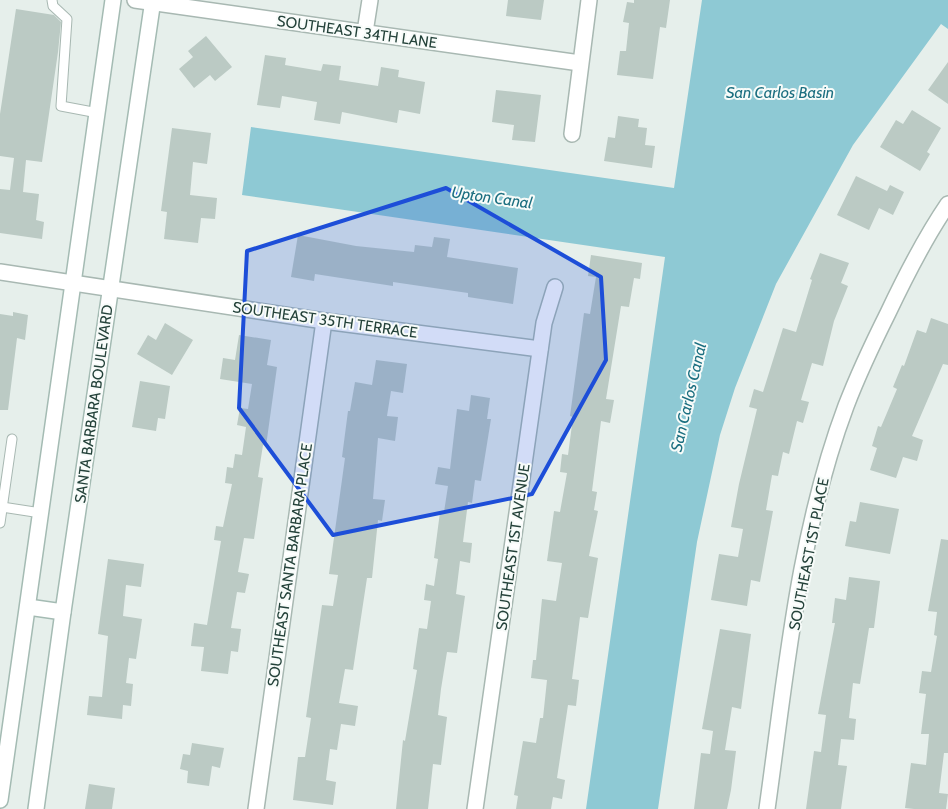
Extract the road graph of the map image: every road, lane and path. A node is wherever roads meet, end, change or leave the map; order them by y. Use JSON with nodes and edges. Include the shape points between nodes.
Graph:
{"nodes":[{"id":1,"x":52,"y":0,"type":"edge"},
{"id":2,"x":114,"y":0,"type":"edge"},
{"id":3,"x":135,"y":0,"type":"edge"},
{"id":4,"x":370,"y":0,"type":"edge"},
{"id":5,"x":589,"y":0,"type":"edge"},
{"id":6,"x":153,"y":1,"type":"edge"},
{"id":7,"x":365,"y":32,"type":"junction"},
{"id":8,"x":580,"y":63,"type":"junction"},
{"id":9,"x":98,"y":113,"type":"junction"},
{"id":10,"x":572,"y":134,"type":"dead end"},
{"id":11,"x":948,"y":204,"type":"edge"},
{"id":12,"x":0,"y":272,"type":"edge"},
{"id":13,"x":74,"y":283,"type":"junction"},
{"id":14,"x":555,"y":287,"type":"dead end"},
{"id":15,"x":111,"y":289,"type":"junction"},
{"id":16,"x":324,"y":321,"type":"junction"},
{"id":17,"x":540,"y":349,"type":"junction"},
{"id":18,"x":12,"y":438,"type":"dead end"},
{"id":19,"x":2,"y":506,"type":"junction"},
{"id":20,"x":41,"y":512,"type":"junction"},
{"id":21,"x":0,"y":523,"type":"edge"},
{"id":22,"x":28,"y":607,"type":"junction"},
{"id":23,"x":63,"y":612,"type":"junction"},
{"id":24,"x":0,"y":800,"type":"edge"},
{"id":25,"x":36,"y":809,"type":"edge"},
{"id":26,"x":256,"y":809,"type":"edge"},
{"id":27,"x":475,"y":809,"type":"edge"},
{"id":28,"x":767,"y":809,"type":"edge"}],
"edges":[{"from":1,"to":9,"type":"lane","via":[[53,6],[67,19],[61,106]]},
{"from":2,"to":9,"type":"street"},
{"from":3,"to":6,"type":"street","name":"SOUTHEAST 34TH LANE"},
{"from":4,"to":7,"type":"street"},
{"from":5,"to":8,"type":"street"},
{"from":6,"to":7,"type":"street","name":"SOUTHEAST 34TH LANE"},
{"from":6,"to":15,"type":"street","name":"SANTA BARBARA BOULEVARD"},
{"from":7,"to":8,"type":"street","name":"SOUTHEAST 34TH LANE"},
{"from":8,"to":10,"type":"street"},
{"from":9,"to":13,"type":"street"},
{"from":11,"to":28,"type":"street","name":"SOUTHEAST 1ST PLACE","via":[[909,270],[876,336],[846,406],[828,460],[798,590]]},
{"from":12,"to":13,"type":"street","name":"SOUTHEAST 35TH TERRACE"},
{"from":13,"to":15,"type":"street","name":"SOUTHEAST 35TH TERRACE"},
{"from":13,"to":20,"type":"street"},
{"from":14,"to":17,"type":"street","name":"SOUTHEAST 1ST AVENUE"},
{"from":15,"to":16,"type":"street","name":"SOUTHEAST 35TH TERRACE"},
{"from":15,"to":23,"type":"street","name":"SANTA BARBARA BOULEVARD"},
{"from":16,"to":17,"type":"street","name":"SOUTHEAST 35TH TERRACE"},
{"from":16,"to":26,"type":"street","name":"SOUTHEAST SANTA BARBARA PLACE"},
{"from":17,"to":27,"type":"street","name":"SOUTHEAST 1ST AVENUE"},
{"from":18,"to":19,"type":"lane"},
{"from":19,"to":20,"type":"lane"},
{"from":19,"to":21,"type":"lane"},
{"from":20,"to":22,"type":"street"},
{"from":22,"to":23,"type":"street"},
{"from":22,"to":24,"type":"street"},
{"from":23,"to":25,"type":"street","name":"SANTA BARBARA BOULEVARD"}]}
